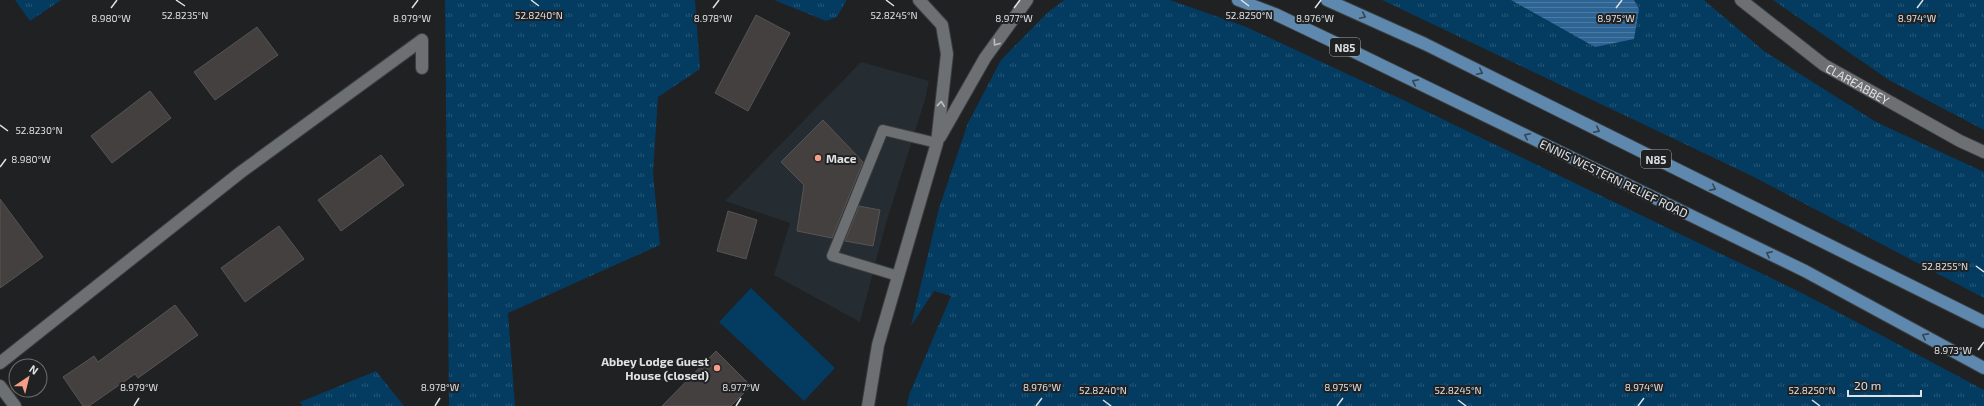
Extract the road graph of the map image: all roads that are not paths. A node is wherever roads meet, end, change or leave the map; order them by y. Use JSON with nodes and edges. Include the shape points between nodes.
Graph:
{"nodes":[{"id":1,"x":919,"y":0,"type":"edge"},
{"id":2,"x":1027,"y":0,"type":"edge"},
{"id":3,"x":1238,"y":0,"type":"edge"},
{"id":4,"x":1327,"y":0,"type":"edge"},
{"id":5,"x":1741,"y":0,"type":"edge"},
{"id":6,"x":422,"y":68,"type":"dead end"},
{"id":7,"x":937,"y":143,"type":"junction"},
{"id":8,"x":1984,"y":152,"type":"edge"},
{"id":9,"x":898,"y":276,"type":"junction"},
{"id":10,"x":1984,"y":322,"type":"edge"},
{"id":11,"x":0,"y":363,"type":"edge"},
{"id":12,"x":1984,"y":368,"type":"edge"},
{"id":13,"x":0,"y":386,"type":"edge"},
{"id":14,"x":15,"y":406,"type":"edge"},
{"id":15,"x":868,"y":406,"type":"edge"}],
"edges":[{"from":7,"to":1,"type":"street","one_way":true,"via":[[947,54],[942,24]]},
{"from":2,"to":7,"type":"street","one_way":true,"via":[[985,58]]},
{"from":12,"to":3,"type":"main road","name":"ENNIS WESTERN RELIEF ROAD","number":"N85","one_way":true,"via":[[1805,271],[1322,36]]},
{"from":4,"to":10,"type":"main road","number":"N85","one_way":true,"via":[[1424,44]]},
{"from":5,"to":8,"type":"street","name":"CLAREABBEY","via":[[1824,65]]},
{"from":6,"to":11,"type":"street","via":[[422,40],[241,172]]},
{"from":7,"to":9,"type":"street"},
{"from":7,"to":9,"type":"lane","via":[[883,130],[832,256]]},
{"from":9,"to":15,"type":"street","via":[[878,345]]},
{"from":13,"to":14,"type":"street"}]}
